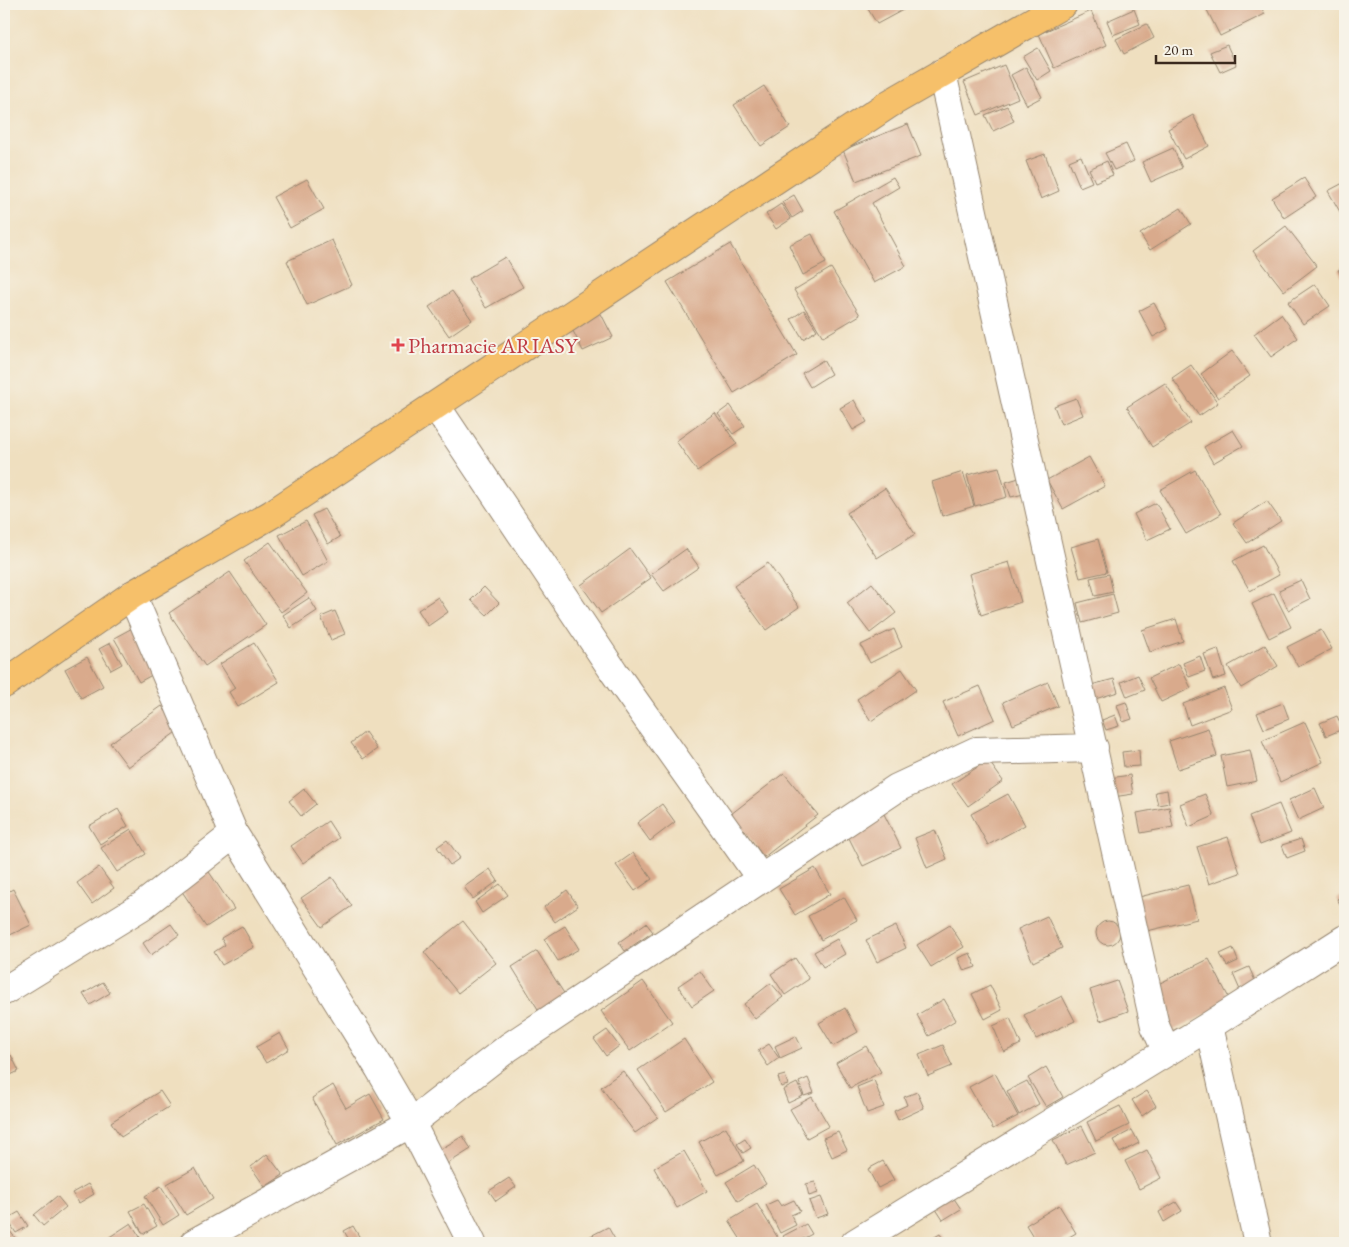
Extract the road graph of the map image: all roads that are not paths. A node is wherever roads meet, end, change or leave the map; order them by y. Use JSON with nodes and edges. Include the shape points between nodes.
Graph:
{"nodes":[{"id":1,"x":1062,"y":4,"type":"edge"},
{"id":2,"x":942,"y":73,"type":"junction"},
{"id":3,"x":436,"y":406,"type":"junction"},
{"id":4,"x":132,"y":595,"type":"junction"},
{"id":5,"x":4,"y":684,"type":"edge"},
{"id":6,"x":1094,"y":748,"type":"junction"},
{"id":7,"x":234,"y":834,"type":"junction"},
{"id":8,"x":761,"y":879,"type":"junction"},
{"id":9,"x":1345,"y":939,"type":"edge"},
{"id":10,"x":4,"y":991,"type":"edge"},
{"id":11,"x":1209,"y":1026,"type":"junction"},
{"id":12,"x":1167,"y":1052,"type":"junction"},
{"id":13,"x":411,"y":1124,"type":"junction"},
{"id":14,"x":194,"y":1243,"type":"edge"},
{"id":15,"x":472,"y":1243,"type":"edge"},
{"id":16,"x":855,"y":1243,"type":"edge"},
{"id":17,"x":1258,"y":1243,"type":"edge"}],
"edges":[{"from":1,"to":2,"type":"main road"},
{"from":2,"to":3,"type":"main road","via":[[872,115]]},
{"from":2,"to":6,"type":"street"},
{"from":3,"to":4,"type":"main road","via":[[272,514]]},
{"from":3,"to":8,"type":"street","via":[[614,672]]},
{"from":4,"to":5,"type":"main road"},
{"from":4,"to":7,"type":"street"},
{"from":6,"to":8,"type":"street","via":[[976,751],[898,788]]},
{"from":6,"to":12,"type":"street","via":[[1155,1026]]},
{"from":7,"to":10,"type":"street","via":[[142,906]]},
{"from":7,"to":13,"type":"street"},
{"from":8,"to":13,"type":"street","via":[[509,1048]]},
{"from":9,"to":11,"type":"street"},
{"from":11,"to":12,"type":"street"},
{"from":11,"to":17,"type":"street"},
{"from":12,"to":16,"type":"street"},
{"from":13,"to":14,"type":"street"},
{"from":13,"to":15,"type":"street"}]}
